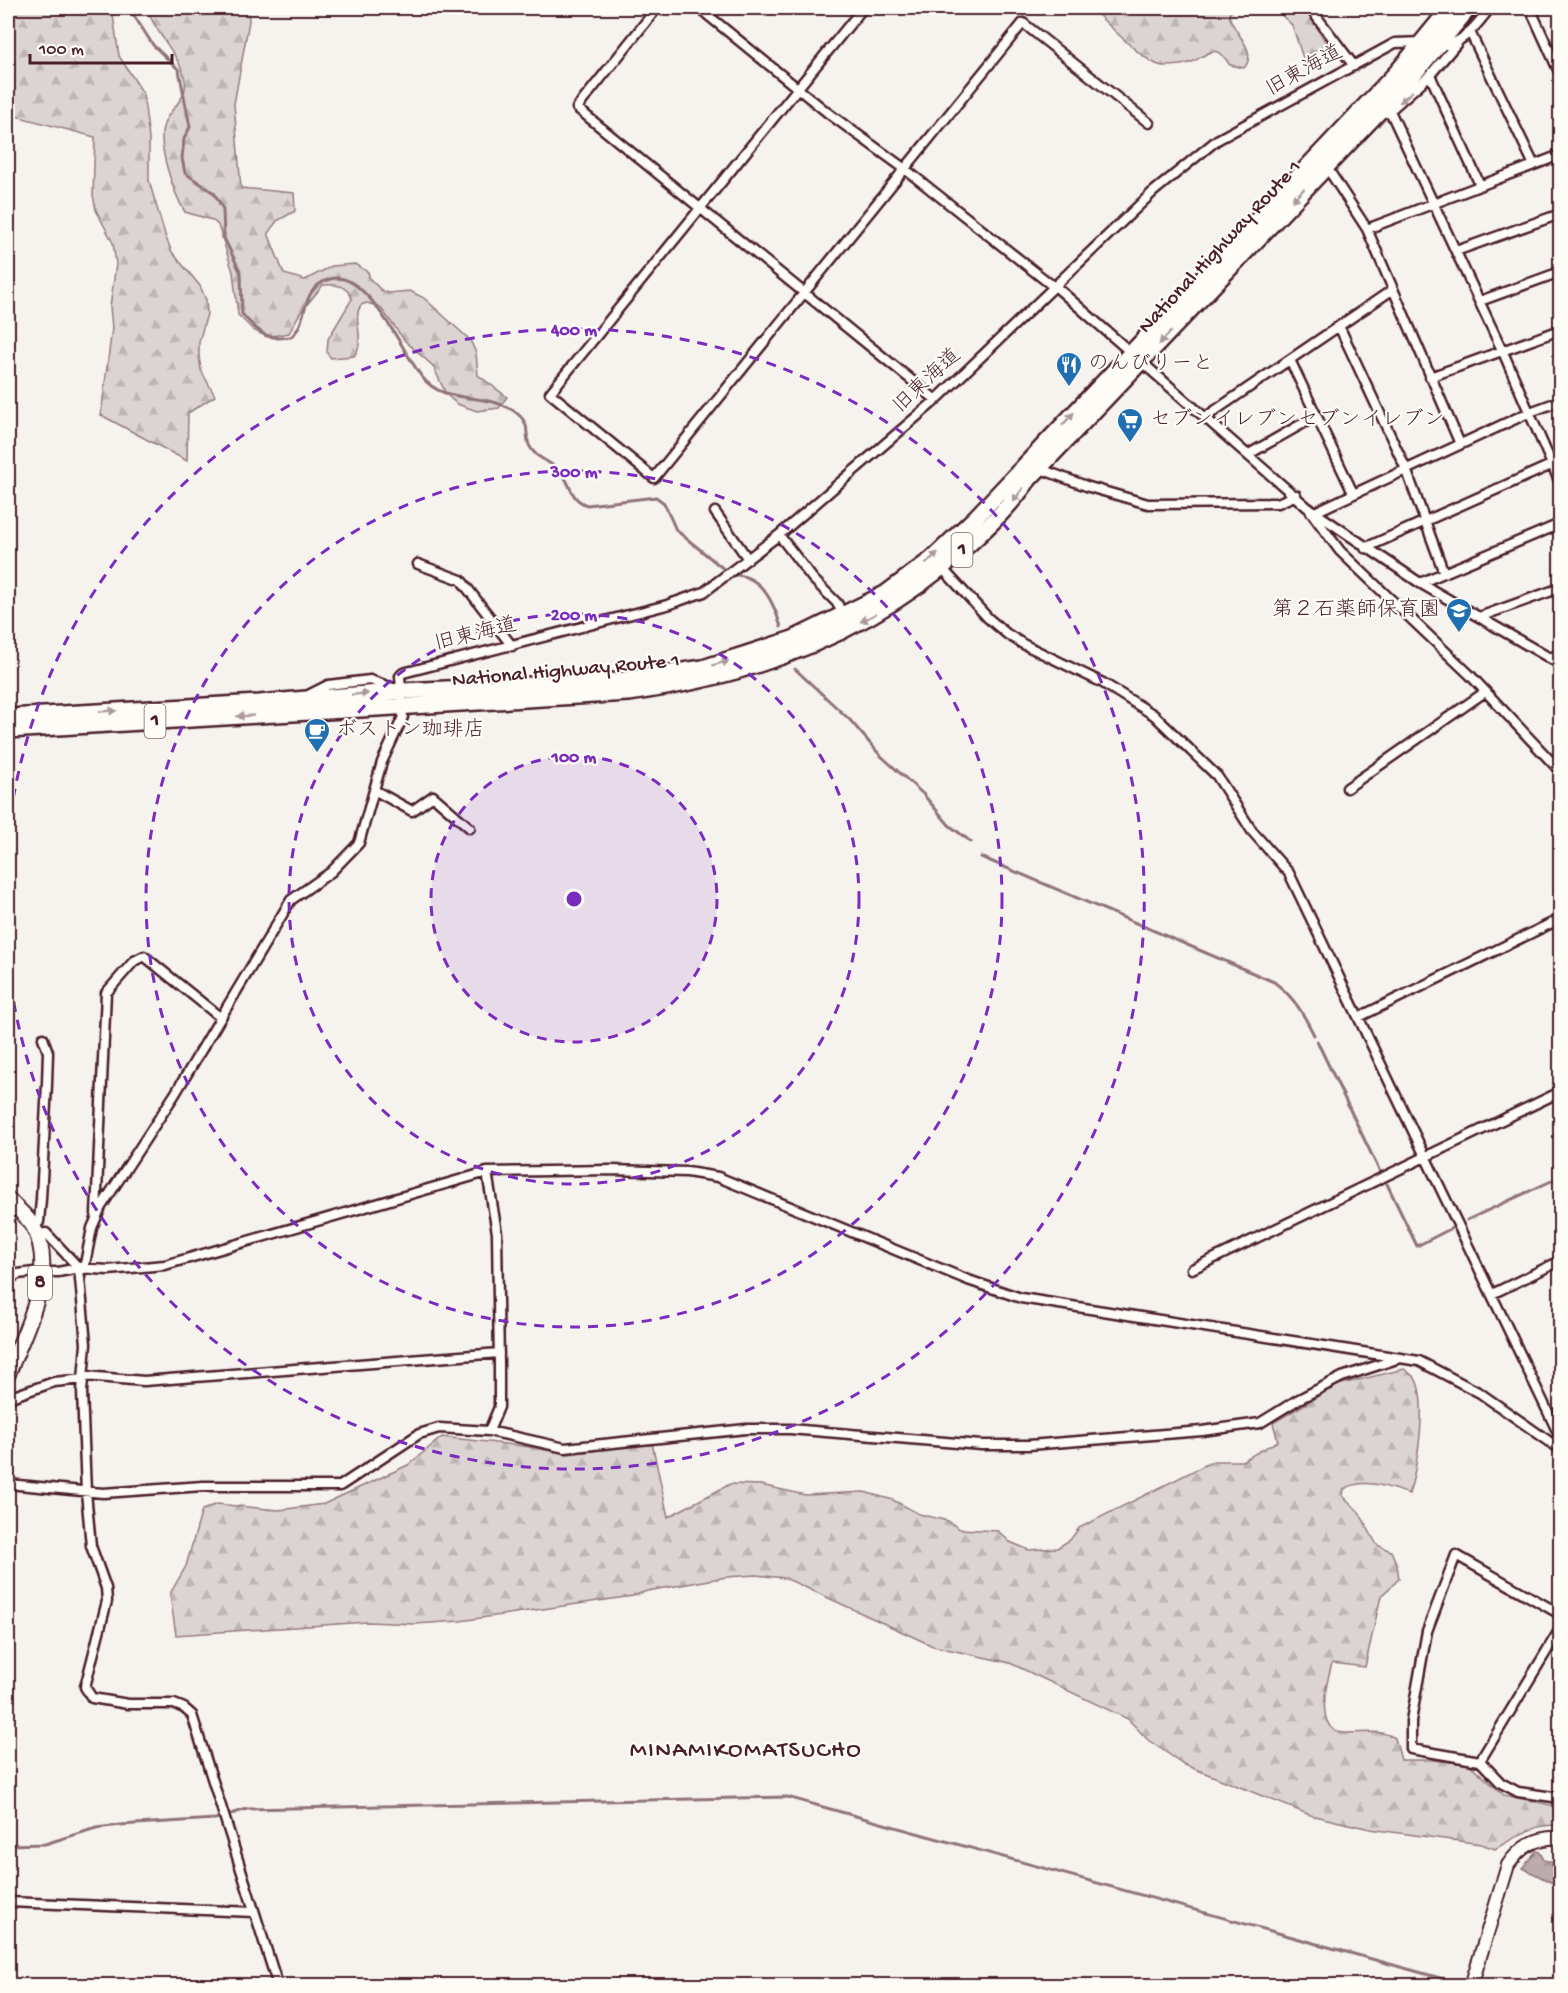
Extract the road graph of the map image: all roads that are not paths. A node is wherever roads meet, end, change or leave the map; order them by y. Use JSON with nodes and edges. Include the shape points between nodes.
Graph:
{"nodes":[{"id":1,"x":657,"y":8,"type":"edge"},
{"id":2,"x":699,"y":8,"type":"edge"},
{"id":3,"x":863,"y":8,"type":"edge"},
{"id":4,"x":1310,"y":8,"type":"edge"},
{"id":5,"x":1450,"y":8,"type":"edge"},
{"id":6,"x":1468,"y":8,"type":"edge"},
{"id":7,"x":1490,"y":8,"type":"edge"},
{"id":8,"x":1530,"y":8,"type":"edge"},
{"id":9,"x":1470,"y":32,"type":"junction"},
{"id":10,"x":1461,"y":39,"type":"junction"},
{"id":11,"x":1424,"y":42,"type":"junction"},
{"id":12,"x":1439,"y":45,"type":"junction"},
{"id":13,"x":1354,"y":66,"type":"junction"},
{"id":14,"x":1560,"y":74,"type":"edge"},
{"id":15,"x":1430,"y":75,"type":"junction"},
{"id":16,"x":798,"y":89,"type":"junction"},
{"id":17,"x":1390,"y":111,"type":"junction"},
{"id":18,"x":1149,"y":123,"type":"dead end"},
{"id":19,"x":1343,"y":149,"type":"junction"},
{"id":20,"x":1560,"y":155,"type":"edge"},
{"id":21,"x":1534,"y":165,"type":"junction"},
{"id":22,"x":1326,"y":166,"type":"junction"},
{"id":23,"x":905,"y":169,"type":"junction"},
{"id":24,"x":1480,"y":185,"type":"junction"},
{"id":25,"x":1434,"y":202,"type":"junction"},
{"id":26,"x":700,"y":210,"type":"junction"},
{"id":27,"x":1560,"y":214,"type":"edge"},
{"id":28,"x":1367,"y":229,"type":"junction"},
{"id":29,"x":1456,"y":251,"type":"junction"},
{"id":30,"x":1560,"y":272,"type":"edge"},
{"id":31,"x":1055,"y":286,"type":"junction"},
{"id":32,"x":1392,"y":290,"type":"junction"},
{"id":33,"x":805,"y":294,"type":"junction"},
{"id":34,"x":1480,"y":301,"type":"junction"},
{"id":35,"x":1339,"y":326,"type":"junction"},
{"id":36,"x":1560,"y":330,"type":"edge"},
{"id":37,"x":1130,"y":352,"type":"junction"},
{"id":38,"x":1503,"y":352,"type":"junction"},
{"id":39,"x":1290,"y":360,"type":"junction"},
{"id":40,"x":1143,"y":362,"type":"junction"},
{"id":41,"x":1431,"y":377,"type":"junction"},
{"id":42,"x":936,"y":400,"type":"junction"},
{"id":43,"x":1560,"y":401,"type":"edge"},
{"id":44,"x":1530,"y":412,"type":"junction"},
{"id":45,"x":1207,"y":416,"type":"junction"},
{"id":46,"x":1316,"y":416,"type":"junction"},
{"id":47,"x":1460,"y":444,"type":"junction"},
{"id":48,"x":1249,"y":454,"type":"junction"},
{"id":49,"x":1557,"y":463,"type":"edge"},
{"id":50,"x":1033,"y":466,"type":"junction"},
{"id":51,"x":1406,"y":469,"type":"junction"},
{"id":52,"x":1560,"y":483,"type":"edge"},
{"id":53,"x":1353,"y":493,"type":"junction"},
{"id":54,"x":1296,"y":495,"type":"junction"},
{"id":55,"x":1311,"y":509,"type":"junction"},
{"id":56,"x":715,"y":512,"type":"dead end"},
{"id":57,"x":1424,"y":521,"type":"junction"},
{"id":58,"x":1560,"y":524,"type":"edge"},
{"id":59,"x":779,"y":535,"type":"junction"},
{"id":60,"x":1365,"y":548,"type":"junction"},
{"id":61,"x":748,"y":559,"type":"junction"},
{"id":62,"x":418,"y":564,"type":"dead end"},
{"id":63,"x":942,"y":568,"type":"junction"},
{"id":64,"x":1444,"y":573,"type":"junction"},
{"id":65,"x":1420,"y":583,"type":"junction"},
{"id":66,"x":1560,"y":588,"type":"edge"},
{"id":67,"x":843,"y":615,"type":"junction"},
{"id":68,"x":1479,"y":617,"type":"junction"},
{"id":69,"x":512,"y":646,"type":"junction"},
{"id":70,"x":1560,"y":654,"type":"edge"},
{"id":71,"x":1549,"y":658,"type":"junction"},
{"id":72,"x":1560,"y":664,"type":"edge"},
{"id":73,"x":664,"y":681,"type":"junction"},
{"id":74,"x":402,"y":691,"type":"junction"},
{"id":75,"x":1485,"y":692,"type":"junction"},
{"id":76,"x":302,"y":699,"type":"junction"},
{"id":77,"x":8,"y":717,"type":"edge"},
{"id":78,"x":85,"y":719,"type":"junction"},
{"id":79,"x":39,"y":721,"type":"junction"},
{"id":80,"x":8,"y":730,"type":"edge"},
{"id":81,"x":1560,"y":771,"type":"edge"},
{"id":82,"x":1347,"y":788,"type":"dead end"},
{"id":83,"x":374,"y":790,"type":"junction"},
{"id":84,"x":470,"y":828,"type":"dead end"},
{"id":85,"x":1560,"y":919,"type":"edge"},
{"id":86,"x":1359,"y":1017,"type":"junction"},
{"id":87,"x":221,"y":1018,"type":"junction"},
{"id":88,"x":43,"y":1038,"type":"dead end"},
{"id":89,"x":1560,"y":1092,"type":"edge"},
{"id":90,"x":1427,"y":1156,"type":"junction"},
{"id":91,"x":487,"y":1172,"type":"junction"},
{"id":92,"x":8,"y":1199,"type":"edge"},
{"id":93,"x":96,"y":1218,"type":"junction"},
{"id":94,"x":36,"y":1231,"type":"junction"},
{"id":95,"x":1560,"y":1261,"type":"edge"},
{"id":96,"x":82,"y":1269,"type":"junction"},
{"id":97,"x":1192,"y":1269,"type":"dead end"},
{"id":98,"x":42,"y":1274,"type":"junction"},
{"id":99,"x":8,"y":1280,"type":"edge"},
{"id":100,"x":1492,"y":1294,"type":"junction"},
{"id":101,"x":499,"y":1353,"type":"junction"},
{"id":102,"x":1400,"y":1358,"type":"junction"},
{"id":103,"x":8,"y":1374,"type":"edge"},
{"id":104,"x":85,"y":1378,"type":"junction"},
{"id":105,"x":8,"y":1398,"type":"edge"},
{"id":106,"x":489,"y":1431,"type":"junction"},
{"id":107,"x":1560,"y":1437,"type":"edge"},
{"id":108,"x":1560,"y":1449,"type":"edge"},
{"id":109,"x":8,"y":1484,"type":"edge"},
{"id":110,"x":86,"y":1492,"type":"junction"},
{"id":111,"x":1560,"y":1614,"type":"edge"},
{"id":112,"x":1560,"y":1629,"type":"edge"},
{"id":113,"x":1480,"y":1761,"type":"junction"},
{"id":114,"x":1560,"y":1798,"type":"edge"},
{"id":115,"x":1560,"y":1838,"type":"edge"},
{"id":116,"x":8,"y":1902,"type":"edge"},
{"id":117,"x":254,"y":1912,"type":"junction"},
{"id":118,"x":278,"y":1986,"type":"edge"},
{"id":119,"x":1471,"y":1986,"type":"edge"}],
"edges":[{"from":1,"to":26,"type":"street","via":[[577,108]]},
{"from":2,"to":16,"type":"street"},
{"from":3,"to":16,"type":"street"},
{"from":4,"to":13,"type":"street"},
{"from":5,"to":11,"type":"highway","name":"National Highway Route 1","number":"1"},
{"from":6,"to":12,"type":"highway","name":"National Highway Route 1","number":"1"},
{"from":7,"to":9,"type":"street"},
{"from":8,"to":14,"type":"street"},
{"from":9,"to":10,"type":"street"},
{"from":9,"to":21,"type":"street"},
{"from":10,"to":12,"type":"street"},
{"from":10,"to":15,"type":"street"},
{"from":11,"to":12,"type":"street","name":"旧東海道"},
{"from":11,"to":13,"type":"street","name":"旧東海道","via":[[1395,43]]},
{"from":11,"to":37,"type":"highway","name":"National Highway Route 1","number":"1"},
{"from":12,"to":19,"type":"highway","name":"National Highway Route 1","number":"1"},
{"from":13,"to":31,"type":"street","name":"旧東海道","via":[[1217,140],[1153,192]]},
{"from":15,"to":17,"type":"street","one_way":true},
{"from":15,"to":24,"type":"street"},
{"from":16,"to":23,"type":"street"},
{"from":16,"to":26,"type":"street"},
{"from":17,"to":19,"type":"street"},
{"from":17,"to":25,"type":"street"},
{"from":18,"to":23,"type":"street","via":[[1023,23]]},
{"from":19,"to":22,"type":"highway","name":"National Highway Route 1","number":"1"},
{"from":20,"to":21,"type":"street"},
{"from":21,"to":24,"type":"street"},
{"from":22,"to":28,"type":"street"},
{"from":22,"to":40,"type":"highway","name":"National Highway Route 1","number":"1","one_way":true},
{"from":23,"to":31,"type":"street"},
{"from":23,"to":33,"type":"street"},
{"from":24,"to":25,"type":"street"},
{"from":25,"to":28,"type":"street"},
{"from":25,"to":29,"type":"street"},
{"from":26,"to":33,"type":"street"},
{"from":26,"to":33,"type":"street","via":[[550,393],[654,478]]},
{"from":27,"to":29,"type":"street"},
{"from":28,"to":32,"type":"street"},
{"from":29,"to":34,"type":"street"},
{"from":30,"to":34,"type":"street"},
{"from":31,"to":37,"type":"street"},
{"from":31,"to":42,"type":"street","name":"旧東海道"},
{"from":32,"to":35,"type":"street"},
{"from":32,"to":41,"type":"street"},
{"from":33,"to":42,"type":"street"},
{"from":34,"to":38,"type":"street"},
{"from":35,"to":39,"type":"street"},
{"from":35,"to":51,"type":"street"},
{"from":36,"to":38,"type":"street"},
{"from":37,"to":40,"type":"street"},
{"from":50,"to":37,"type":"highway","name":"National Highway Route 1","number":"1","one_way":true},
{"from":38,"to":41,"type":"street"},
{"from":38,"to":44,"type":"street"},
{"from":39,"to":45,"type":"street"},
{"from":39,"to":46,"type":"street"},
{"from":40,"to":45,"type":"street"},
{"from":40,"to":50,"type":"highway","name":"National Highway Route 1","number":"1"},
{"from":41,"to":47,"type":"street"},
{"from":42,"to":59,"type":"street","name":"旧東海道"},
{"from":43,"to":44,"type":"street"},
{"from":44,"to":47,"type":"street"},
{"from":44,"to":49,"type":"street"},
{"from":45,"to":48,"type":"street"},
{"from":46,"to":48,"type":"street"},
{"from":46,"to":53,"type":"street"},
{"from":47,"to":51,"type":"street"},
{"from":48,"to":54,"type":"street"},
{"from":49,"to":52,"type":"street"},
{"from":49,"to":57,"type":"street"},
{"from":50,"to":54,"type":"street","via":[[1148,504],[1278,503]]},
{"from":50,"to":63,"type":"highway","name":"National Highway Route 1","number":"1","one_way":true,"via":[[996,520]]},
{"from":67,"to":50,"type":"highway","name":"National Highway Route 1","number":"1","one_way":true,"via":[[885,594],[932,559]]},
{"from":51,"to":53,"type":"street"},
{"from":51,"to":57,"type":"street"},
{"from":53,"to":55,"type":"street"},
{"from":54,"to":55,"type":"street"},
{"from":55,"to":60,"type":"street"},
{"from":55,"to":75,"type":"street","via":[[1340,551]]},
{"from":56,"to":61,"type":"street"},
{"from":57,"to":60,"type":"street"},
{"from":57,"to":64,"type":"street"},
{"from":58,"to":64,"type":"street"},
{"from":59,"to":61,"type":"street","name":"旧東海道"},
{"from":59,"to":67,"type":"street"},
{"from":60,"to":65,"type":"street"},
{"from":61,"to":69,"type":"street","name":"旧東海道","via":[[695,596]]},
{"from":62,"to":69,"type":"street","via":[[461,580]]},
{"from":63,"to":73,"type":"highway","name":"National Highway Route 1","number":"1","one_way":true,"via":[[886,609],[836,635],[744,671]]},
{"from":63,"to":86,"type":"street","via":[[1007,634],[1138,703],[1217,776],[1252,831],[1289,873]]},
{"from":64,"to":65,"type":"street"},
{"from":65,"to":68,"type":"street"},
{"from":66,"to":68,"type":"street"},
{"from":73,"to":67,"type":"highway","name":"National Highway Route 1","number":"1","one_way":true,"via":[[793,639]]},
{"from":68,"to":71,"type":"street"},
{"from":69,"to":74,"type":"street","name":"旧東海道","via":[[415,669]]},
{"from":70,"to":71,"type":"street"},
{"from":71,"to":72,"type":"street"},
{"from":73,"to":74,"type":"highway","name":"National Highway Route 1","number":"1","via":[[628,693]]},
{"from":76,"to":74,"type":"highway","name":"National Highway Route 1","number":"1","one_way":true},
{"from":74,"to":76,"type":"street","via":[[370,680],[328,685]]},
{"from":74,"to":78,"type":"highway","name":"National Highway Route 1","number":"1","one_way":true},
{"from":74,"to":83,"type":"street","via":[[403,717]]},
{"from":75,"to":81,"type":"street"},
{"from":75,"to":82,"type":"street"},
{"from":78,"to":76,"type":"highway","name":"National Highway Route 1","number":"1","one_way":true},
{"from":77,"to":79,"type":"highway","name":"National Highway Route 1","number":"1"},
{"from":78,"to":79,"type":"highway","name":"National Highway Route 1","number":"1"},
{"from":79,"to":80,"type":"highway","name":"National Highway Route 1","number":"1"},
{"from":83,"to":84,"type":"street","via":[[412,811],[433,796]]},
{"from":83,"to":87,"type":"street","via":[[358,843],[331,872],[291,900]]},
{"from":85,"to":86,"type":"street"},
{"from":86,"to":90,"type":"street"},
{"from":87,"to":93,"type":"street"},
{"from":87,"to":93,"type":"street","via":[[144,956],[134,961],[106,993]]},
{"from":88,"to":94,"type":"street","via":[[48,1052],[47,1084]]},
{"from":89,"to":90,"type":"street"},
{"from":90,"to":97,"type":"street"},
{"from":90,"to":100,"type":"street"},
{"from":91,"to":96,"type":"street","via":[[165,1265]]},
{"from":91,"to":101,"type":"street","via":[[497,1233]]},
{"from":91,"to":102,"type":"street","via":[[610,1170],[702,1174],[1021,1298]]},
{"from":92,"to":94,"type":"main road"},
{"from":93,"to":96,"type":"street"},
{"from":94,"to":96,"type":"street","via":[[46,1233]]},
{"from":94,"to":98,"type":"main road","number":"8"},
{"from":95,"to":100,"type":"street"},
{"from":96,"to":98,"type":"street"},
{"from":96,"to":104,"type":"street"},
{"from":98,"to":99,"type":"street","via":[[18,1274]]},
{"from":98,"to":103,"type":"main road","number":"8"},
{"from":100,"to":107,"type":"street"},
{"from":101,"to":104,"type":"street","via":[[153,1380]]},
{"from":101,"to":106,"type":"street","via":[[499,1407]]},
{"from":102,"to":106,"type":"street","via":[[1342,1377],[1260,1423],[1080,1442],[981,1445],[771,1429],[560,1448]]},
{"from":102,"to":108,"type":"street","via":[[1438,1369]]},
{"from":104,"to":105,"type":"street","via":[[54,1382]]},
{"from":104,"to":110,"type":"street"},
{"from":106,"to":110,"type":"street","via":[[431,1429],[340,1486],[203,1486]]},
{"from":109,"to":110,"type":"street"},
{"from":110,"to":117,"type":"street","via":[[91,1546],[107,1601],[85,1688],[92,1698],[128,1704],[174,1704],[188,1711],[197,1728]]},
{"from":111,"to":113,"type":"street","via":[[1456,1556],[1427,1631],[1411,1721],[1412,1749]]},
{"from":112,"to":113,"type":"street"},
{"from":113,"to":114,"type":"street","via":[[1501,1783],[1518,1792]]},
{"from":115,"to":119,"type":"street","via":[[1539,1839],[1521,1850],[1508,1865]]},
{"from":116,"to":117,"type":"street"},
{"from":117,"to":118,"type":"street"}]}
